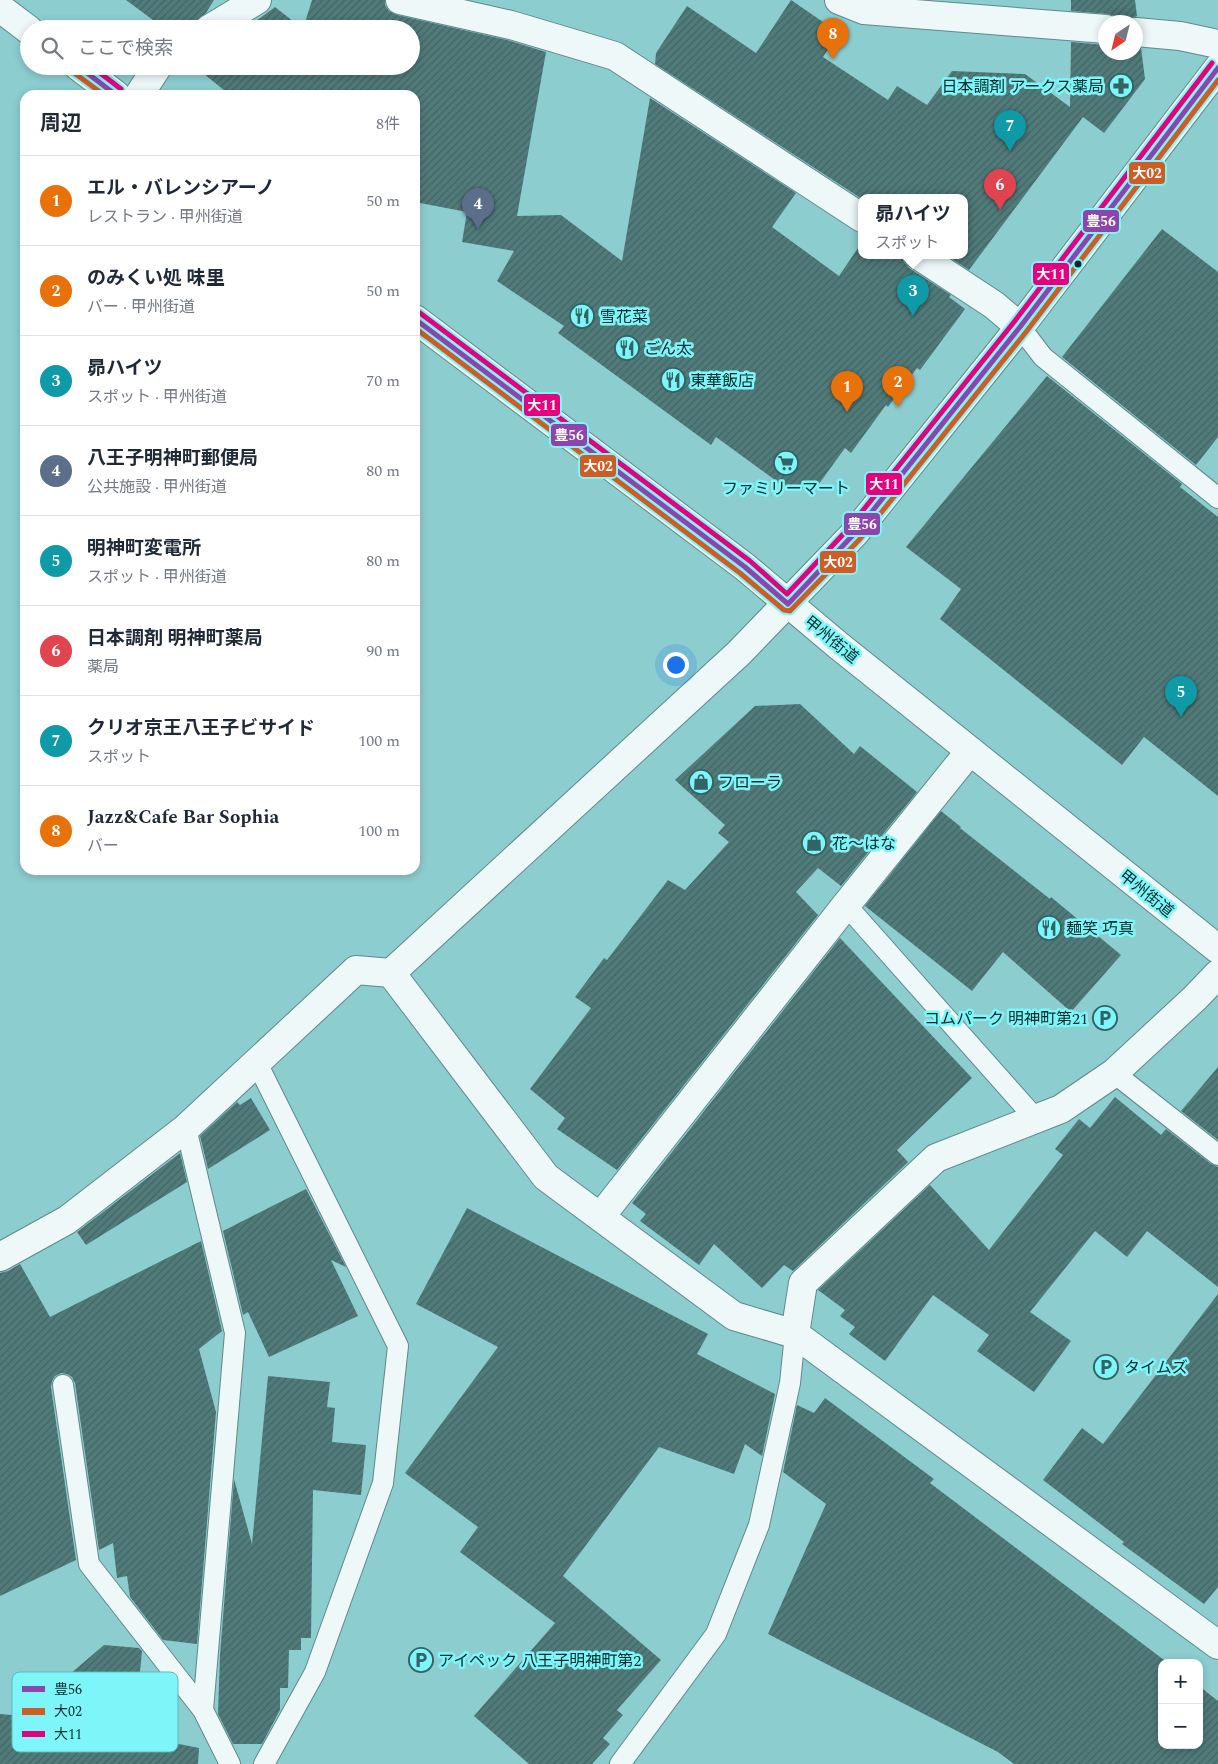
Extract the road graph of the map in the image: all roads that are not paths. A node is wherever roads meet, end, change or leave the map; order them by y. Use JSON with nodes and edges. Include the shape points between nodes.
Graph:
{"nodes":[{"id":1,"x":257,"y":0,"type":"edge"},
{"id":2,"x":400,"y":0,"type":"edge"},
{"id":3,"x":839,"y":0,"type":"edge"},
{"id":4,"x":898,"y":6,"type":"edge"},
{"id":5,"x":0,"y":8,"type":"edge"},
{"id":6,"x":224,"y":20,"type":"edge"},
{"id":7,"x":20,"y":23,"type":"edge"},
{"id":8,"x":1098,"y":28,"type":"edge"},
{"id":9,"x":1143,"y":33,"type":"edge"},
{"id":10,"x":1218,"y":44,"type":"edge"},
{"id":11,"x":1218,"y":68,"type":"edge"},
{"id":12,"x":90,"y":75,"type":"edge"},
{"id":13,"x":152,"y":75,"type":"edge"},
{"id":14,"x":109,"y":90,"type":"edge"},
{"id":15,"x":141,"y":90,"type":"edge"},
{"id":16,"x":858,"y":215,"type":"edge"},
{"id":17,"x":924,"y":259,"type":"edge"},
{"id":18,"x":420,"y":323,"type":"edge"},
{"id":19,"x":1020,"y":327,"type":"junction"},
{"id":20,"x":1218,"y":498,"type":"edge"},
{"id":21,"x":788,"y":604,"type":"junction"},
{"id":22,"x":970,"y":751,"type":"junction"},
{"id":23,"x":846,"y":905,"type":"junction"},
{"id":24,"x":1218,"y":950,"type":"edge"},
{"id":25,"x":391,"y":973,"type":"junction"},
{"id":26,"x":1218,"y":974,"type":"edge"},
{"id":27,"x":257,"y":1063,"type":"junction"},
{"id":28,"x":1114,"y":1073,"type":"junction"},
{"id":29,"x":1035,"y":1118,"type":"junction"},
{"id":30,"x":186,"y":1128,"type":"junction"},
{"id":31,"x":1218,"y":1155,"type":"edge"},
{"id":32,"x":601,"y":1216,"type":"junction"},
{"id":33,"x":0,"y":1257,"type":"edge"},
{"id":34,"x":794,"y":1334,"type":"junction"},
{"id":35,"x":63,"y":1385,"type":"dead end"},
{"id":36,"x":1216,"y":1641,"type":"edge"},
{"id":37,"x":173,"y":1672,"type":"edge"},
{"id":38,"x":178,"y":1678,"type":"edge"},
{"id":39,"x":203,"y":1710,"type":"junction"},
{"id":40,"x":230,"y":1764,"type":"edge"},
{"id":41,"x":264,"y":1764,"type":"edge"},
{"id":42,"x":620,"y":1764,"type":"edge"}],
"edges":[{"from":1,"to":6,"type":"main road"},
{"from":2,"to":16,"type":"main road","via":[[511,25],[615,56]]},
{"from":3,"to":4,"type":"main road","via":[[864,10]]},
{"from":4,"to":8,"type":"main road"},
{"from":5,"to":7,"type":"main road"},
{"from":9,"to":10,"type":"main road"},
{"from":11,"to":19,"type":"main road"},
{"from":12,"to":14,"type":"main road"},
{"from":13,"to":15,"type":"main road"},
{"from":17,"to":19,"type":"main road","via":[[994,305]]},
{"from":18,"to":21,"type":"main road","name":"甲州街道"},
{"from":19,"to":20,"type":"lane","via":[[1043,357]]},
{"from":19,"to":21,"type":"main road","via":[[854,534]]},
{"from":21,"to":22,"type":"main road","name":"甲州街道"},
{"from":21,"to":25,"type":"main road","via":[[740,653]]},
{"from":22,"to":23,"type":"main road"},
{"from":22,"to":24,"type":"main road","name":"甲州街道"},
{"from":23,"to":29,"type":"lane"},
{"from":23,"to":32,"type":"main road"},
{"from":25,"to":27,"type":"main road","via":[[356,970]]},
{"from":25,"to":32,"type":"main road","via":[[546,1177]]},
{"from":26,"to":28,"type":"main road"},
{"from":27,"to":30,"type":"main road"},
{"from":27,"to":41,"type":"lane","via":[[398,1346],[383,1483],[315,1672]]},
{"from":28,"to":29,"type":"main road","via":[[1061,1108]]},
{"from":28,"to":31,"type":"lane"},
{"from":29,"to":34,"type":"main road","via":[[936,1158],[803,1283]]},
{"from":30,"to":33,"type":"main road","via":[[67,1220]]},
{"from":30,"to":39,"type":"lane","via":[[235,1333]]},
{"from":32,"to":34,"type":"main road","via":[[734,1316]]},
{"from":34,"to":36,"type":"main road"},
{"from":34,"to":42,"type":"lane","via":[[790,1383],[760,1525],[716,1634]]},
{"from":35,"to":37,"type":"lane","via":[[89,1564]]},
{"from":38,"to":39,"type":"lane"},
{"from":39,"to":40,"type":"lane"}]}
